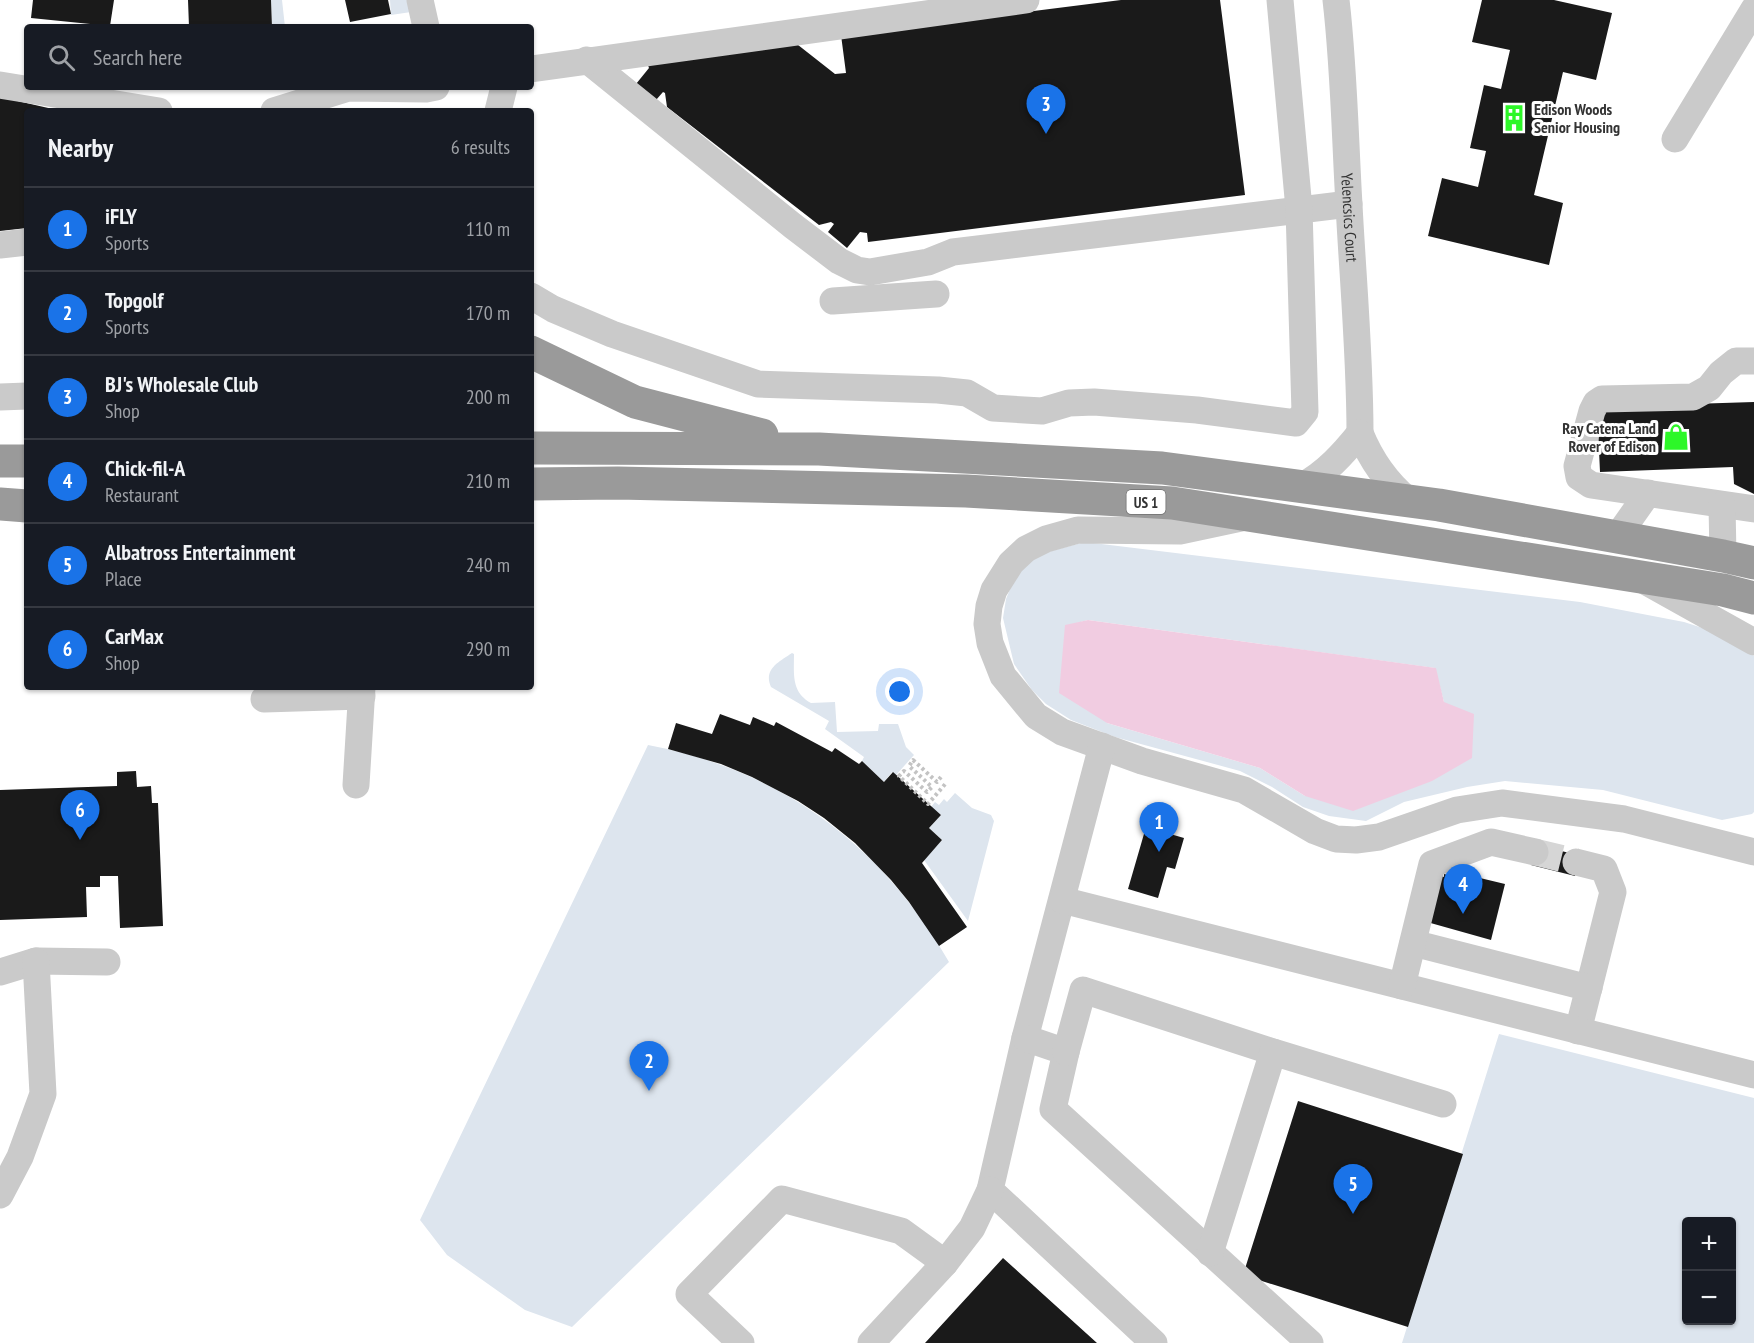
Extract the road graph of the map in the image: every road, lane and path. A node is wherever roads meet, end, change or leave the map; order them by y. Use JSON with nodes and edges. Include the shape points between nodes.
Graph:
{"nodes":[{"id":1,"x":420,"y":0,"type":"edge"},
{"id":2,"x":1026,"y":0,"type":"edge"},
{"id":3,"x":1280,"y":0,"type":"edge"},
{"id":4,"x":1336,"y":0,"type":"edge"},
{"id":5,"x":1754,"y":9,"type":"edge"},
{"id":6,"x":425,"y":24,"type":"edge"},
{"id":7,"x":587,"y":60,"type":"junction"},
{"id":8,"x":534,"y":69,"type":"edge"},
{"id":9,"x":0,"y":84,"type":"edge"},
{"id":10,"x":24,"y":88,"type":"edge"},
{"id":11,"x":35,"y":90,"type":"edge"},
{"id":12,"x":342,"y":90,"type":"edge"},
{"id":13,"x":374,"y":90,"type":"edge"},
{"id":14,"x":503,"y":90,"type":"edge"},
{"id":15,"x":427,"y":94,"type":"edge"},
{"id":16,"x":141,"y":108,"type":"edge"},
{"id":17,"x":284,"y":108,"type":"edge"},
{"id":18,"x":499,"y":108,"type":"edge"},
{"id":19,"x":1674,"y":139,"type":"dead end"},
{"id":20,"x":1349,"y":204,"type":"junction"},
{"id":21,"x":1299,"y":209,"type":"junction"},
{"id":22,"x":24,"y":242,"type":"edge"},
{"id":23,"x":0,"y":245,"type":"edge"},
{"id":24,"x":936,"y":294,"type":"dead end"},
{"id":25,"x":534,"y":298,"type":"edge"},
{"id":26,"x":833,"y":301,"type":"dead end"},
{"id":27,"x":534,"y":353,"type":"edge"},
{"id":28,"x":1754,"y":361,"type":"edge"},
{"id":29,"x":24,"y":396,"type":"edge"},
{"id":30,"x":0,"y":397,"type":"edge"},
{"id":31,"x":1360,"y":433,"type":"junction"},
{"id":32,"x":534,"y":448,"type":"edge"},
{"id":33,"x":819,"y":449,"type":"junction"},
{"id":34,"x":0,"y":461,"type":"edge"},
{"id":35,"x":24,"y":461,"type":"edge"},
{"id":36,"x":534,"y":484,"type":"edge"},
{"id":37,"x":1302,"y":486,"type":"junction"},
{"id":38,"x":1648,"y":493,"type":"junction"},
{"id":39,"x":1408,"y":500,"type":"junction"},
{"id":40,"x":24,"y":501,"type":"edge"},
{"id":41,"x":0,"y":503,"type":"edge"},
{"id":42,"x":1722,"y":505,"type":"junction"},
{"id":43,"x":24,"y":506,"type":"edge"},
{"id":44,"x":1754,"y":509,"type":"edge"},
{"id":45,"x":1251,"y":516,"type":"junction"},
{"id":46,"x":1617,"y":537,"type":"junction"},
{"id":47,"x":1739,"y":559,"type":"edge"},
{"id":48,"x":1637,"y":576,"type":"junction"},
{"id":49,"x":1754,"y":598,"type":"edge"},
{"id":50,"x":1754,"y":642,"type":"edge"},
{"id":51,"x":362,"y":692,"type":"edge"},
{"id":52,"x":264,"y":699,"type":"dead end"},
{"id":53,"x":1102,"y":746,"type":"junction"},
{"id":54,"x":942,"y":777,"type":"dead end"},
{"id":55,"x":947,"y":782,"type":"dead end"},
{"id":56,"x":356,"y":785,"type":"dead end"},
{"id":57,"x":1754,"y":829,"type":"edge"},
{"id":58,"x":1714,"y":842,"type":"junction"},
{"id":59,"x":1535,"y":852,"type":"tunnel mouth"},
{"id":60,"x":1754,"y":852,"type":"edge"},
{"id":61,"x":1576,"y":862,"type":"tunnel mouth"},
{"id":62,"x":1062,"y":900,"type":"junction"},
{"id":63,"x":1413,"y":943,"type":"junction"},
{"id":64,"x":36,"y":961,"type":"junction"},
{"id":65,"x":106,"y":962,"type":"dead end"},
{"id":66,"x":0,"y":972,"type":"edge"},
{"id":67,"x":1402,"y":986,"type":"junction"},
{"id":68,"x":1589,"y":988,"type":"junction"},
{"id":69,"x":1578,"y":1031,"type":"junction"},
{"id":70,"x":1025,"y":1038,"type":"junction"},
{"id":71,"x":1066,"y":1052,"type":"junction"},
{"id":72,"x":1273,"y":1052,"type":"junction"},
{"id":73,"x":1754,"y":1075,"type":"edge"},
{"id":74,"x":1443,"y":1104,"type":"dead end"},
{"id":75,"x":990,"y":1190,"type":"junction"},
{"id":76,"x":0,"y":1195,"type":"edge"},
{"id":77,"x":1210,"y":1253,"type":"junction"},
{"id":78,"x":945,"y":1263,"type":"junction"},
{"id":79,"x":741,"y":1343,"type":"edge"},
{"id":80,"x":871,"y":1343,"type":"edge"},
{"id":81,"x":1154,"y":1343,"type":"edge"},
{"id":82,"x":1310,"y":1343,"type":"edge"}],
"edges":[{"from":1,"to":6,"type":"street"},
{"from":2,"to":7,"type":"street"},
{"from":3,"to":21,"type":"street"},
{"from":4,"to":20,"type":"street","name":"Yelencsics Court"},
{"from":5,"to":19,"type":"street"},
{"from":7,"to":8,"type":"street"},
{"from":7,"to":21,"type":"street","via":[[793,226],[857,270],[870,272],[928,262],[953,252]]},
{"from":9,"to":10,"type":"street"},
{"from":11,"to":16,"type":"street"},
{"from":12,"to":17,"type":"street"},
{"from":13,"to":15,"type":"street"},
{"from":14,"to":18,"type":"street"},
{"from":20,"to":21,"type":"street"},
{"from":20,"to":31,"type":"street","name":"Yelencsics Court"},
{"from":21,"to":25,"type":"street","via":[[1305,412],[1296,423],[1094,402],[1069,403],[1042,411],[993,408],[967,393],[758,384],[612,334]]},
{"from":22,"to":23,"type":"street"},
{"from":24,"to":26,"type":"street"},
{"from":27,"to":33,"type":"highway","via":[[635,402]]},
{"from":28,"to":38,"type":"street","via":[[1736,361],[1709,388],[1693,397],[1602,399],[1596,404],[1577,466],[1579,477],[1591,485]]},
{"from":29,"to":30,"type":"street"},
{"from":31,"to":37,"type":"street","via":[[1317,478]]},
{"from":31,"to":39,"type":"street","name":"Yelencsics Court","via":[[1390,484]]},
{"from":32,"to":33,"type":"highway","number":"US 1"},
{"from":33,"to":37,"type":"highway","number":"US 1","via":[[1162,468]]},
{"from":34,"to":35,"type":"highway"},
{"from":36,"to":45,"type":"highway","number":"US 1","via":[[966,491],[1172,503]]},
{"from":37,"to":39,"type":"highway","number":"US 1"},
{"from":38,"to":42,"type":"street"},
{"from":38,"to":46,"type":"street"},
{"from":39,"to":46,"type":"highway","number":"US 1"},
{"from":40,"to":41,"type":"highway"},
{"from":41,"to":43,"type":"highway"},
{"from":42,"to":44,"type":"street"},
{"from":42,"to":47,"type":"street"},
{"from":45,"to":48,"type":"highway","number":"US 1"},
{"from":45,"to":53,"type":"street","via":[[1180,531],[1078,530],[1046,539],[1026,549],[1011,563],[994,590],[987,624],[1003,676],[1036,716],[1062,732]]},
{"from":46,"to":47,"type":"highway","number":"US 1"},
{"from":48,"to":49,"type":"highway","number":"US 1"},
{"from":48,"to":50,"type":"street"},
{"from":51,"to":52,"type":"street"},
{"from":51,"to":56,"type":"street"},
{"from":53,"to":58,"type":"street","via":[[1244,790],[1336,839],[1379,837],[1457,810],[1502,803],[1624,819]]},
{"from":53,"to":62,"type":"street"},
{"from":54,"to":55,"type":"path","via":[[937,782],[913,760],[909,766],[932,787],[927,792],[904,771],[899,776],[928,804]]},
{"from":57,"to":58,"type":"street"},
{"from":58,"to":60,"type":"street"},
{"from":59,"to":63,"type":"street","via":[[1491,842],[1432,864]]},
{"from":61,"to":68,"type":"street","via":[[1604,869],[1613,892]]},
{"from":62,"to":67,"type":"street"},
{"from":62,"to":70,"type":"street"},
{"from":63,"to":67,"type":"street"},
{"from":63,"to":68,"type":"street"},
{"from":64,"to":65,"type":"street"},
{"from":64,"to":66,"type":"street"},
{"from":64,"to":76,"type":"street","via":[[44,1094]]},
{"from":67,"to":69,"type":"street"},
{"from":68,"to":69,"type":"street"},
{"from":69,"to":73,"type":"street"},
{"from":70,"to":71,"type":"street"},
{"from":70,"to":75,"type":"street"},
{"from":71,"to":72,"type":"street","via":[[1083,990]]},
{"from":71,"to":77,"type":"street","via":[[1053,1109]]},
{"from":72,"to":74,"type":"street"},
{"from":72,"to":77,"type":"street"},
{"from":75,"to":78,"type":"street","via":[[972,1228]]},
{"from":75,"to":81,"type":"street"},
{"from":77,"to":82,"type":"street"},
{"from":78,"to":79,"type":"street","via":[[901,1231],[782,1199],[689,1294]]},
{"from":78,"to":80,"type":"street"}]}
